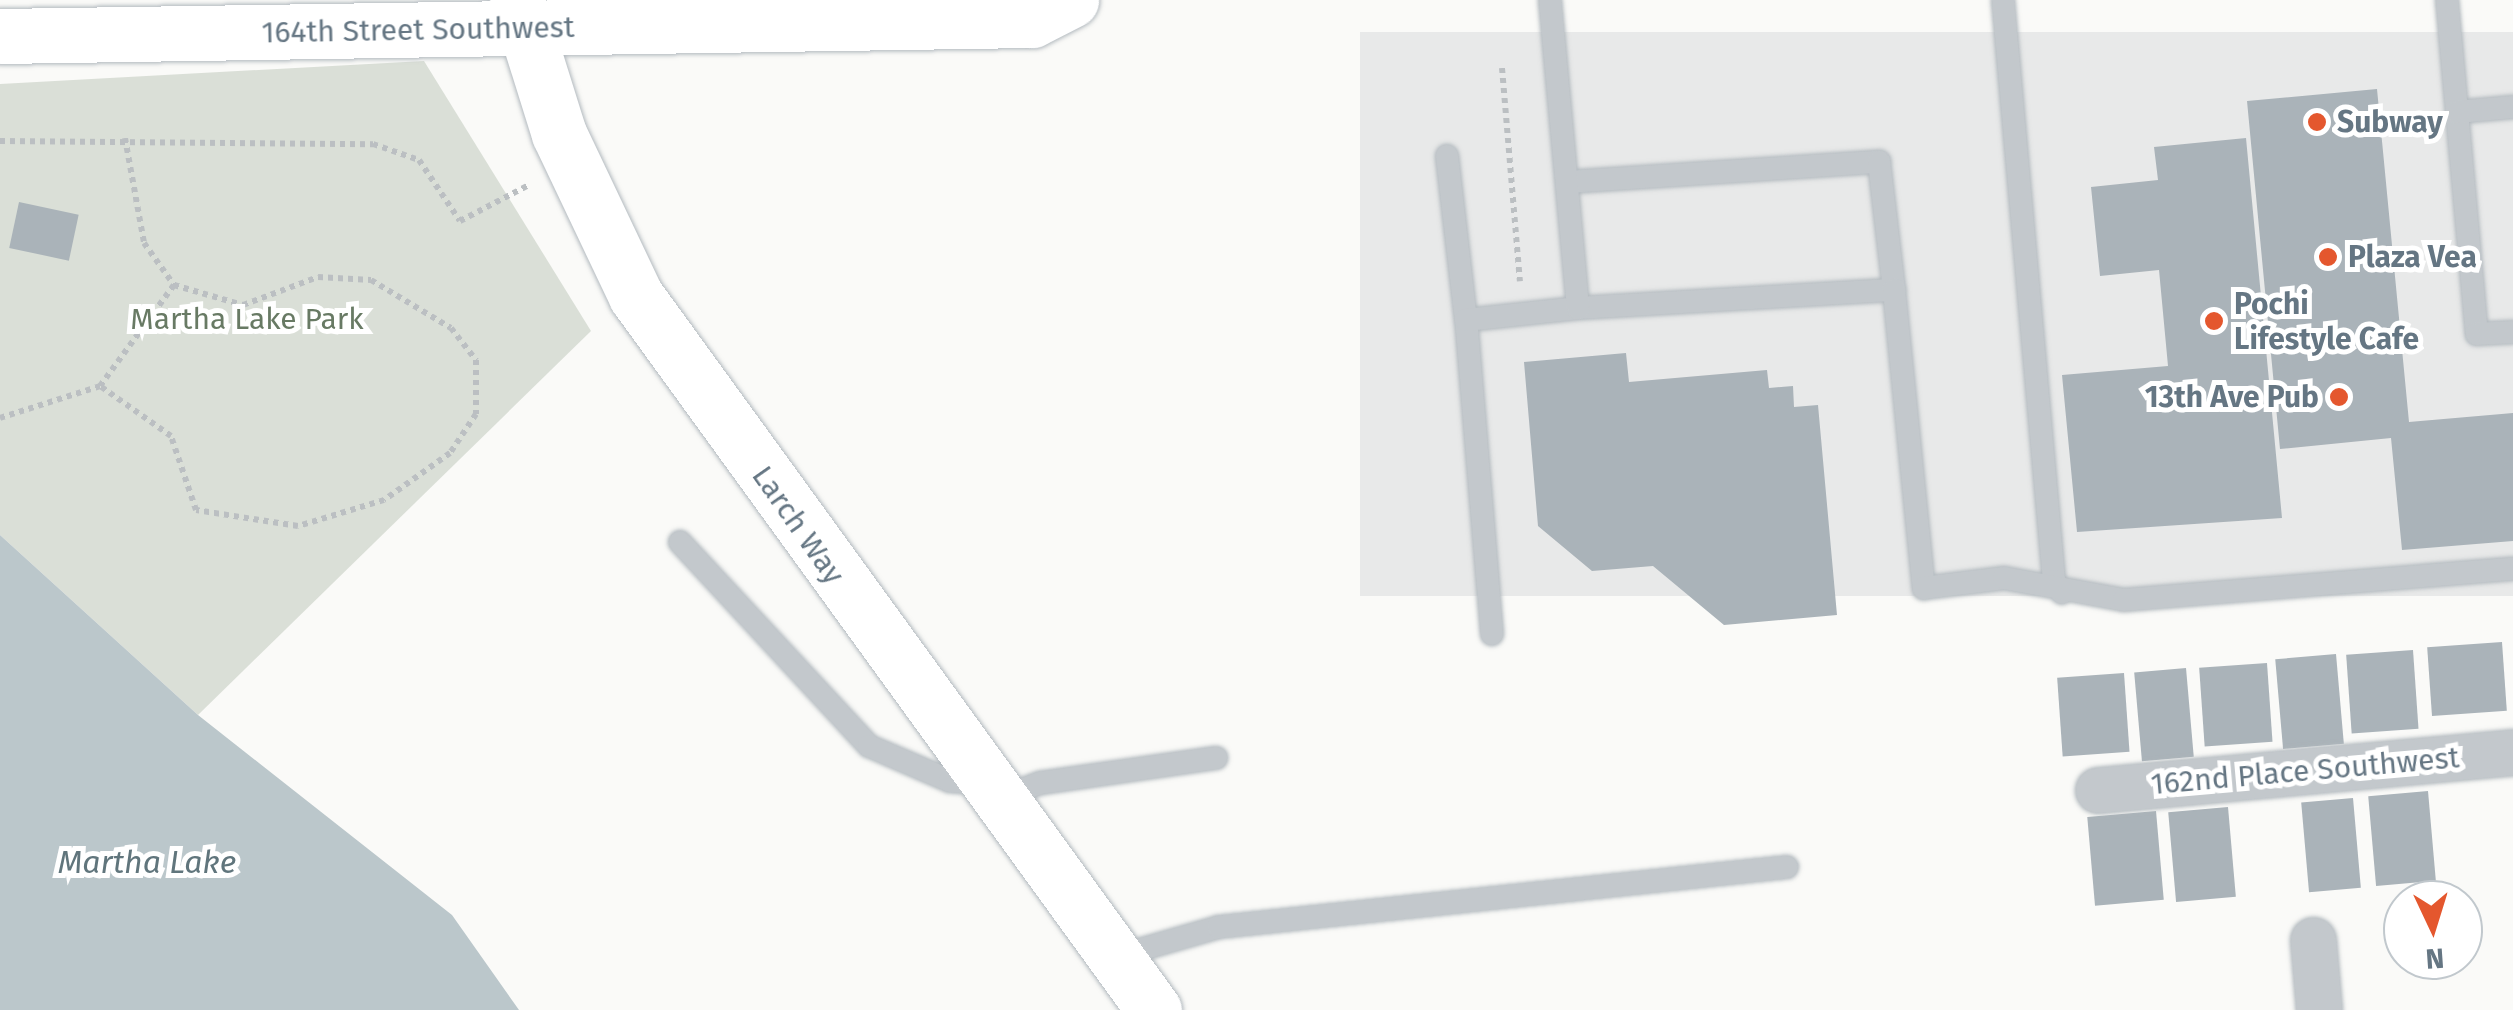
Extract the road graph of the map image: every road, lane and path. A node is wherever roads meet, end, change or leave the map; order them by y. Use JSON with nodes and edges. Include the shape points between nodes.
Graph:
{"nodes":[{"id":1,"x":1071,"y":0,"type":"edge"},
{"id":2,"x":1550,"y":0,"type":"edge"},
{"id":3,"x":2003,"y":0,"type":"edge"},
{"id":4,"x":2447,"y":0,"type":"edge"},
{"id":5,"x":521,"y":14,"type":"edge"},
{"id":6,"x":0,"y":36,"type":"edge"},
{"id":7,"x":1502,"y":68,"type":"dead end"},
{"id":8,"x":2513,"y":107,"type":"edge"},
{"id":9,"x":2457,"y":112,"type":"junction"},
{"id":10,"x":125,"y":138,"type":"junction"},
{"id":11,"x":0,"y":141,"type":"edge"},
{"id":12,"x":1446,"y":156,"type":"dead end"},
{"id":13,"x":536,"y":181,"type":"dead end"},
{"id":14,"x":1566,"y":182,"type":"junction"},
{"id":15,"x":174,"y":285,"type":"junction"},
{"id":16,"x":1520,"y":287,"type":"dead end"},
{"id":17,"x":1894,"y":290,"type":"junction"},
{"id":18,"x":1578,"y":308,"type":"junction"},
{"id":19,"x":1466,"y":320,"type":"junction"},
{"id":20,"x":2513,"y":332,"type":"edge"},
{"id":21,"x":100,"y":386,"type":"junction"},
{"id":22,"x":0,"y":418,"type":"edge"},
{"id":23,"x":680,"y":542,"type":"dead end"},
{"id":24,"x":2513,"y":569,"type":"edge"},
{"id":25,"x":2062,"y":592,"type":"junction"},
{"id":26,"x":1492,"y":634,"type":"dead end"},
{"id":27,"x":2513,"y":752,"type":"edge"},
{"id":28,"x":1216,"y":758,"type":"dead end"},
{"id":29,"x":2098,"y":790,"type":"dead end"},
{"id":30,"x":991,"y":791,"type":"junction"},
{"id":31,"x":1787,"y":868,"type":"dead end"},
{"id":32,"x":2313,"y":940,"type":"dead end"},
{"id":33,"x":1115,"y":957,"type":"junction"},
{"id":34,"x":1154,"y":1010,"type":"edge"},
{"id":35,"x":2320,"y":1010,"type":"edge"}],
"edges":[{"from":1,"to":5,"type":"street","name":"164th Street Southwest","via":[[1032,20]]},
{"from":2,"to":14,"type":"lane"},
{"from":3,"to":25,"type":"lane","via":[[2054,581]]},
{"from":4,"to":9,"type":"lane"},
{"from":5,"to":6,"type":"street","name":"164th Street Southwest"},
{"from":5,"to":30,"type":"street","name":"Larch Way","via":[[578,182],[636,296]]},
{"from":7,"to":16,"type":"path"},
{"from":8,"to":9,"type":"lane"},
{"from":9,"to":20,"type":"lane","via":[[2477,334]]},
{"from":10,"to":11,"type":"path"},
{"from":10,"to":13,"type":"path","via":[[373,144],[419,160],[460,221]]},
{"from":10,"to":15,"type":"path","via":[[144,243]]},
{"from":12,"to":19,"type":"lane"},
{"from":14,"to":17,"type":"lane","via":[[1879,162]]},
{"from":14,"to":18,"type":"lane"},
{"from":15,"to":21,"type":"path"},
{"from":15,"to":21,"type":"path","via":[[243,305],[318,276],[371,280],[450,328],[476,360],[476,414],[450,454],[384,500],[298,526],[196,510],[171,436]]},
{"from":17,"to":18,"type":"lane"},
{"from":17,"to":25,"type":"lane","via":[[1924,588],[2004,578]]},
{"from":18,"to":19,"type":"lane"},
{"from":19,"to":26,"type":"lane"},
{"from":21,"to":22,"type":"path"},
{"from":23,"to":30,"type":"lane","via":[[869,746]]},
{"from":24,"to":25,"type":"lane","via":[[2124,600]]},
{"from":27,"to":29,"type":"street","name":"162nd Place Southwest"},
{"from":28,"to":30,"type":"lane"},
{"from":30,"to":33,"type":"street","name":"Larch Way"},
{"from":31,"to":33,"type":"lane","via":[[1219,927]]},
{"from":32,"to":35,"type":"street"},
{"from":33,"to":34,"type":"street","name":"Larch Way"}]}
